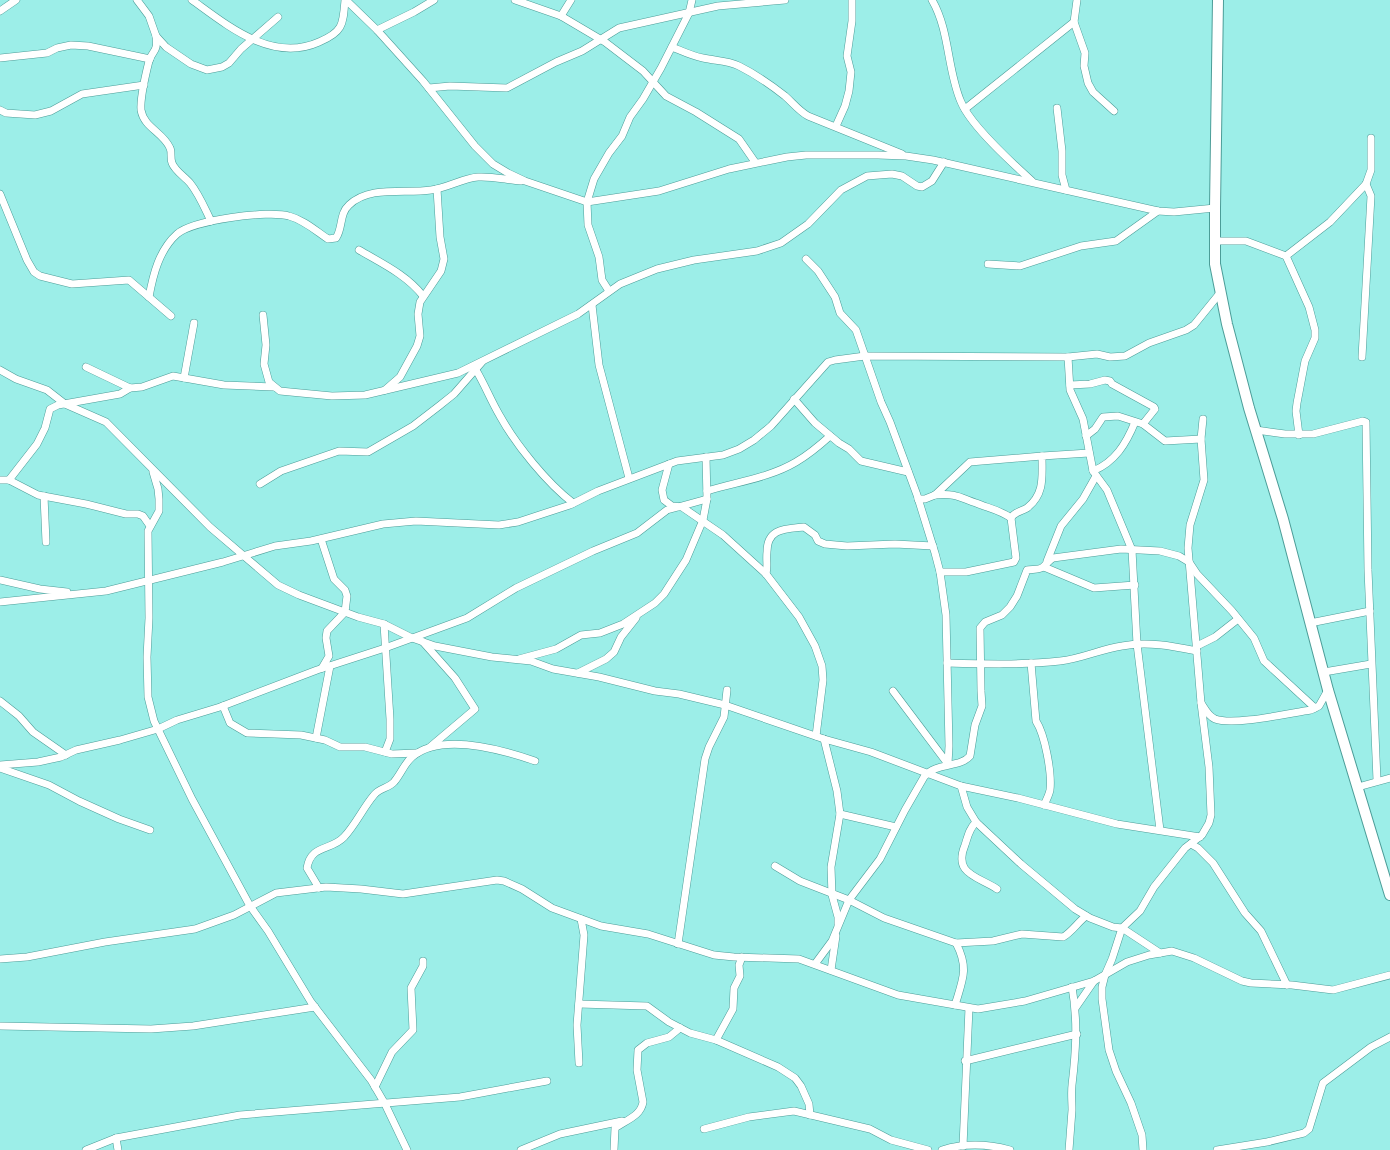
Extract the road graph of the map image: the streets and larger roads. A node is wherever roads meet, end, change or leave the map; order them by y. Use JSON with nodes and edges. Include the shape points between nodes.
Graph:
{"nodes":[{"id":1,"x":16,"y":0,"type":"edge"},
{"id":2,"x":137,"y":0,"type":"edge"},
{"id":3,"x":192,"y":0,"type":"edge"},
{"id":4,"x":346,"y":0,"type":"edge"},
{"id":5,"x":434,"y":0,"type":"edge"},
{"id":6,"x":515,"y":0,"type":"edge"},
{"id":7,"x":572,"y":0,"type":"edge"},
{"id":8,"x":692,"y":0,"type":"edge"},
{"id":9,"x":785,"y":0,"type":"edge"},
{"id":10,"x":852,"y":0,"type":"edge"},
{"id":11,"x":932,"y":0,"type":"edge"},
{"id":12,"x":1077,"y":0,"type":"edge"},
{"id":13,"x":1218,"y":0,"type":"edge"},
{"id":14,"x":758,"y":1,"type":"edge"},
{"id":15,"x":0,"y":11,"type":"edge"},
{"id":16,"x":689,"y":13,"type":"junction"},
{"id":17,"x":561,"y":16,"type":"junction"},
{"id":18,"x":278,"y":17,"type":"dead end"},
{"id":19,"x":1074,"y":22,"type":"junction"},
{"id":20,"x":377,"y":30,"type":"junction"},
{"id":21,"x":156,"y":36,"type":"junction"},
{"id":22,"x":602,"y":39,"type":"junction"},
{"id":23,"x":253,"y":40,"type":"junction"},
{"id":24,"x":672,"y":47,"type":"junction"},
{"id":25,"x":0,"y":58,"type":"edge"},
{"id":26,"x":150,"y":60,"type":"junction"},
{"id":27,"x":652,"y":81,"type":"junction"},
{"id":28,"x":144,"y":85,"type":"junction"},
{"id":29,"x":429,"y":88,"type":"junction"},
{"id":30,"x":1057,"y":108,"type":"dead end"},
{"id":31,"x":965,"y":109,"type":"junction"},
{"id":32,"x":0,"y":110,"type":"edge"},
{"id":33,"x":1114,"y":111,"type":"dead end"},
{"id":34,"x":836,"y":126,"type":"junction"},
{"id":35,"x":1371,"y":138,"type":"dead end"},
{"id":36,"x":906,"y":156,"type":"junction"},
{"id":37,"x":755,"y":162,"type":"junction"},
{"id":38,"x":944,"y":162,"type":"junction"},
{"id":39,"x":525,"y":181,"type":"junction"},
{"id":40,"x":1033,"y":183,"type":"junction"},
{"id":41,"x":1366,"y":184,"type":"junction"},
{"id":42,"x":437,"y":189,"type":"junction"},
{"id":43,"x":1066,"y":190,"type":"junction"},
{"id":44,"x":0,"y":194,"type":"edge"},
{"id":45,"x":588,"y":202,"type":"junction"},
{"id":46,"x":1215,"y":208,"type":"junction"},
{"id":47,"x":1158,"y":211,"type":"junction"},
{"id":48,"x":211,"y":221,"type":"junction"},
{"id":49,"x":1215,"y":241,"type":"junction"},
{"id":50,"x":359,"y":250,"type":"dead end"},
{"id":51,"x":1286,"y":256,"type":"junction"},
{"id":52,"x":806,"y":259,"type":"dead end"},
{"id":53,"x":988,"y":264,"type":"dead end"},
{"id":54,"x":609,"y":291,"type":"junction"},
{"id":55,"x":1220,"y":293,"type":"junction"},
{"id":56,"x":423,"y":296,"type":"junction"},
{"id":57,"x":149,"y":297,"type":"junction"},
{"id":58,"x":592,"y":305,"type":"junction"},
{"id":59,"x":263,"y":315,"type":"dead end"},
{"id":60,"x":171,"y":316,"type":"dead end"},
{"id":61,"x":194,"y":323,"type":"dead end"},
{"id":62,"x":865,"y":356,"type":"junction"},
{"id":63,"x":1068,"y":357,"type":"junction"},
{"id":64,"x":1362,"y":357,"type":"dead end"},
{"id":65,"x":484,"y":360,"type":"junction"},
{"id":66,"x":86,"y":367,"type":"dead end"},
{"id":67,"x":0,"y":370,"type":"edge"},
{"id":68,"x":476,"y":370,"type":"junction"},
{"id":69,"x":184,"y":378,"type":"junction"},
{"id":70,"x":1070,"y":385,"type":"junction"},
{"id":71,"x":130,"y":388,"type":"junction"},
{"id":72,"x":274,"y":388,"type":"junction"},
{"id":73,"x":383,"y":391,"type":"junction"},
{"id":74,"x":794,"y":400,"type":"junction"},
{"id":75,"x":65,"y":404,"type":"junction"},
{"id":76,"x":1203,"y":419,"type":"dead end"},
{"id":77,"x":1135,"y":422,"type":"junction"},
{"id":78,"x":1143,"y":424,"type":"junction"},
{"id":79,"x":1256,"y":430,"type":"junction"},
{"id":80,"x":1299,"y":435,"type":"junction"},
{"id":81,"x":830,"y":436,"type":"junction"},
{"id":82,"x":1086,"y":436,"type":"junction"},
{"id":83,"x":1201,"y":439,"type":"junction"},
{"id":84,"x":1089,"y":453,"type":"junction"},
{"id":85,"x":1042,"y":456,"type":"junction"},
{"id":86,"x":706,"y":457,"type":"junction"},
{"id":87,"x":669,"y":464,"type":"junction"},
{"id":88,"x":153,"y":472,"type":"junction"},
{"id":89,"x":908,"y":472,"type":"junction"},
{"id":90,"x":1094,"y":474,"type":"junction"},
{"id":91,"x":630,"y":478,"type":"junction"},
{"id":92,"x":0,"y":480,"type":"edge"},
{"id":93,"x":9,"y":480,"type":"junction"},
{"id":94,"x":260,"y":484,"type":"dead end"},
{"id":95,"x":707,"y":491,"type":"junction"},
{"id":96,"x":935,"y":495,"type":"junction"},
{"id":97,"x":44,"y":496,"type":"junction"},
{"id":98,"x":707,"y":499,"type":"junction"},
{"id":99,"x":918,"y":499,"type":"junction"},
{"id":100,"x":573,"y":503,"type":"junction"},
{"id":101,"x":677,"y":506,"type":"junction"},
{"id":102,"x":1011,"y":518,"type":"junction"},
{"id":103,"x":704,"y":520,"type":"junction"},
{"id":104,"x":150,"y":526,"type":"junction"},
{"id":105,"x":321,"y":539,"type":"junction"},
{"id":106,"x":46,"y":542,"type":"dead end"},
{"id":107,"x":933,"y":546,"type":"junction"},
{"id":108,"x":1188,"y":548,"type":"junction"},
{"id":109,"x":1132,"y":550,"type":"junction"},
{"id":110,"x":1172,"y":553,"type":"junction"},
{"id":111,"x":244,"y":555,"type":"junction"},
{"id":112,"x":1189,"y":562,"type":"junction"},
{"id":113,"x":1046,"y":564,"type":"junction"},
{"id":114,"x":940,"y":572,"type":"junction"},
{"id":115,"x":766,"y":574,"type":"junction"},
{"id":116,"x":149,"y":579,"type":"junction"},
{"id":117,"x":0,"y":580,"type":"edge"},
{"id":118,"x":1134,"y":585,"type":"junction"},
{"id":119,"x":79,"y":594,"type":"junction"},
{"id":120,"x":0,"y":602,"type":"edge"},
{"id":121,"x":1370,"y":611,"type":"junction"},
{"id":122,"x":345,"y":612,"type":"junction"},
{"id":123,"x":640,"y":613,"type":"junction"},
{"id":124,"x":1238,"y":618,"type":"junction"},
{"id":125,"x":1310,"y":623,"type":"junction"},
{"id":126,"x":384,"y":624,"type":"junction"},
{"id":127,"x":412,"y":638,"type":"junction"},
{"id":128,"x":423,"y":642,"type":"junction"},
{"id":129,"x":1137,"y":644,"type":"junction"},
{"id":130,"x":385,"y":648,"type":"junction"},
{"id":131,"x":1197,"y":649,"type":"junction"},
{"id":132,"x":519,"y":659,"type":"junction"},
{"id":133,"x":947,"y":663,"type":"junction"},
{"id":134,"x":1031,"y":663,"type":"junction"},
{"id":135,"x":980,"y":664,"type":"junction"},
{"id":136,"x":1371,"y":664,"type":"junction"},
{"id":137,"x":330,"y":666,"type":"junction"},
{"id":138,"x":322,"y":668,"type":"junction"},
{"id":139,"x":1324,"y":672,"type":"junction"},
{"id":140,"x":578,"y":673,"type":"junction"},
{"id":141,"x":727,"y":690,"type":"dead end"},
{"id":142,"x":1328,"y":690,"type":"junction"},
{"id":143,"x":892,"y":691,"type":"dead end"},
{"id":144,"x":0,"y":701,"type":"edge"},
{"id":145,"x":1201,"y":703,"type":"junction"},
{"id":146,"x":725,"y":705,"type":"junction"},
{"id":147,"x":223,"y":706,"type":"junction"},
{"id":148,"x":1315,"y":708,"type":"junction"},
{"id":149,"x":158,"y":729,"type":"junction"},
{"id":150,"x":816,"y":736,"type":"junction"},
{"id":151,"x":316,"y":738,"type":"junction"},
{"id":152,"x":824,"y":739,"type":"junction"},
{"id":153,"x":427,"y":750,"type":"junction"},
{"id":154,"x":385,"y":752,"type":"junction"},
{"id":155,"x":420,"y":753,"type":"junction"},
{"id":156,"x":66,"y":755,"type":"junction"},
{"id":157,"x":535,"y":761,"type":"dead end"},
{"id":158,"x":948,"y":764,"type":"junction"},
{"id":159,"x":0,"y":767,"type":"edge"},
{"id":160,"x":926,"y":774,"type":"junction"},
{"id":161,"x":1390,"y":778,"type":"edge"},
{"id":162,"x":1377,"y":780,"type":"junction"},
{"id":163,"x":961,"y":786,"type":"junction"},
{"id":164,"x":1358,"y":787,"type":"junction"},
{"id":165,"x":1044,"y":805,"type":"junction"},
{"id":166,"x":840,"y":814,"type":"junction"},
{"id":167,"x":976,"y":822,"type":"junction"},
{"id":168,"x":896,"y":827,"type":"junction"},
{"id":169,"x":150,"y":830,"type":"dead end"},
{"id":170,"x":1160,"y":830,"type":"junction"},
{"id":171,"x":1200,"y":837,"type":"junction"},
{"id":172,"x":1191,"y":844,"type":"junction"},
{"id":173,"x":775,"y":866,"type":"dead end"},
{"id":174,"x":319,"y":888,"type":"junction"},
{"id":175,"x":997,"y":889,"type":"dead end"},
{"id":176,"x":832,"y":894,"type":"junction"},
{"id":177,"x":1390,"y":895,"type":"edge"},
{"id":178,"x":849,"y":900,"type":"junction"},
{"id":179,"x":250,"y":906,"type":"junction"},
{"id":180,"x":1086,"y":916,"type":"junction"},
{"id":181,"x":580,"y":919,"type":"junction"},
{"id":182,"x":838,"y":928,"type":"junction"},
{"id":183,"x":1122,"y":928,"type":"junction"},
{"id":184,"x":968,"y":942,"type":"junction"},
{"id":185,"x":956,"y":943,"type":"junction"},
{"id":186,"x":678,"y":944,"type":"junction"},
{"id":187,"x":1160,"y":953,"type":"junction"},
{"id":188,"x":742,"y":957,"type":"junction"},
{"id":189,"x":963,"y":957,"type":"junction"},
{"id":190,"x":0,"y":959,"type":"edge"},
{"id":191,"x":423,"y":961,"type":"dead end"},
{"id":192,"x":815,"y":964,"type":"junction"},
{"id":193,"x":831,"y":970,"type":"junction"},
{"id":194,"x":1105,"y":975,"type":"junction"},
{"id":195,"x":1390,"y":975,"type":"edge"},
{"id":196,"x":1094,"y":981,"type":"junction"},
{"id":197,"x":1287,"y":985,"type":"junction"},
{"id":198,"x":1072,"y":987,"type":"junction"},
{"id":199,"x":579,"y":1004,"type":"junction"},
{"id":200,"x":955,"y":1005,"type":"junction"},
{"id":201,"x":315,"y":1007,"type":"junction"},
{"id":202,"x":1076,"y":1007,"type":"junction"},
{"id":203,"x":969,"y":1008,"type":"junction"},
{"id":204,"x":0,"y":1026,"type":"edge"},
{"id":205,"x":680,"y":1028,"type":"junction"},
{"id":206,"x":1077,"y":1034,"type":"junction"},
{"id":207,"x":1390,"y":1037,"type":"edge"},
{"id":208,"x":716,"y":1040,"type":"junction"},
{"id":209,"x":965,"y":1061,"type":"junction"},
{"id":210,"x":579,"y":1063,"type":"dead end"},
{"id":211,"x":547,"y":1081,"type":"dead end"},
{"id":212,"x":375,"y":1086,"type":"junction"},
{"id":213,"x":385,"y":1104,"type":"junction"},
{"id":214,"x":810,"y":1115,"type":"junction"},
{"id":215,"x":630,"y":1119,"type":"junction"},
{"id":216,"x":704,"y":1130,"type":"dead end"},
{"id":217,"x":116,"y":1138,"type":"junction"},
{"id":218,"x":963,"y":1146,"type":"junction"},
{"id":219,"x":86,"y":1150,"type":"edge"},
{"id":220,"x":118,"y":1150,"type":"edge"},
{"id":221,"x":407,"y":1150,"type":"edge"},
{"id":222,"x":521,"y":1150,"type":"edge"},
{"id":223,"x":614,"y":1150,"type":"edge"},
{"id":224,"x":928,"y":1150,"type":"edge"},
{"id":225,"x":942,"y":1150,"type":"edge"},
{"id":226,"x":1010,"y":1150,"type":"edge"},
{"id":227,"x":1069,"y":1150,"type":"edge"},
{"id":228,"x":1143,"y":1150,"type":"edge"},
{"id":229,"x":1217,"y":1150,"type":"edge"}],
"edges":[{"from":1,"to":15,"type":"street"},
{"from":2,"to":21,"type":"street","via":[[149,16]]},
{"from":3,"to":23,"type":"street"},
{"from":4,"to":20,"type":"street"},
{"from":4,"to":23,"type":"street","via":[[340,28],[335,34],[317,43],[296,49]]},
{"from":5,"to":20,"type":"street"},
{"from":6,"to":17,"type":"street"},
{"from":7,"to":17,"type":"street"},
{"from":8,"to":16,"type":"street"},
{"from":9,"to":14,"type":"street"},
{"from":10,"to":34,"type":"street","via":[[847,56],[851,72],[849,90]]},
{"from":11,"to":31,"type":"street","via":[[940,17],[952,70]]},
{"from":12,"to":19,"type":"street"},
{"from":13,"to":46,"type":"street"},
{"from":14,"to":16,"type":"street"},
{"from":16,"to":22,"type":"street","via":[[625,26],[608,33]]},
{"from":16,"to":24,"type":"street"},
{"from":17,"to":22,"type":"street"},
{"from":18,"to":23,"type":"street"},
{"from":19,"to":31,"type":"street"},
{"from":19,"to":33,"type":"street","via":[[1085,53],[1084,66],[1088,83],[1093,92]]},
{"from":20,"to":29,"type":"street"},
{"from":21,"to":23,"type":"street","via":[[166,47],[190,64],[207,70],[229,63]]},
{"from":21,"to":26,"type":"street","via":[[157,45]]},
{"from":22,"to":27,"type":"street"},
{"from":22,"to":29,"type":"street","via":[[507,88]]},
{"from":24,"to":27,"type":"street"},
{"from":24,"to":34,"type":"street","via":[[691,55],[723,60],[739,66],[771,86],[800,111]]},
{"from":25,"to":26,"type":"street","via":[[47,53],[71,45],[88,46]]},
{"from":26,"to":28,"type":"street"},
{"from":27,"to":37,"type":"street","via":[[666,96],[739,139]]},
{"from":27,"to":45,"type":"street","via":[[630,117],[622,136],[594,179]]},
{"from":28,"to":32,"type":"street","via":[[82,94],[51,112],[34,115],[6,113]]},
{"from":28,"to":48,"type":"street","via":[[141,108],[145,123],[156,131],[170,148],[172,163],[191,184]]},
{"from":29,"to":39,"type":"street","via":[[475,146],[493,164]]},
{"from":30,"to":43,"type":"street","via":[[1062,175]]},
{"from":31,"to":40,"type":"street"},
{"from":34,"to":36,"type":"street"},
{"from":35,"to":41,"type":"street","via":[[1371,170]]},
{"from":36,"to":37,"type":"street","via":[[806,155]]},
{"from":36,"to":38,"type":"street"},
{"from":37,"to":45,"type":"street","via":[[659,192]]},
{"from":38,"to":40,"type":"street"},
{"from":38,"to":54,"type":"street","via":[[932,181],[922,187],[902,176],[867,176],[841,190],[794,235],[767,249],[667,266],[627,281]]},
{"from":39,"to":42,"type":"street","via":[[477,177]]},
{"from":39,"to":45,"type":"street"},
{"from":40,"to":43,"type":"street"},
{"from":41,"to":51,"type":"street","via":[[1330,222]]},
{"from":41,"to":64,"type":"street","via":[[1371,196]]},
{"from":42,"to":48,"type":"street","via":[[363,196],[348,205],[343,213],[339,233],[336,238],[328,240],[311,226],[289,216],[261,214]]},
{"from":42,"to":56,"type":"street","via":[[444,259],[441,271]]},
{"from":43,"to":47,"type":"street"},
{"from":44,"to":57,"type":"street","via":[[34,272],[48,279],[72,284],[129,280]]},
{"from":45,"to":54,"type":"street","via":[[589,231],[599,257],[602,280]]},
{"from":46,"to":47,"type":"street"},
{"from":46,"to":49,"type":"street"},
{"from":47,"to":53,"type":"street","via":[[1116,242],[1081,246],[1020,266]]},
{"from":48,"to":57,"type":"street","via":[[177,234],[156,266]]},
{"from":49,"to":51,"type":"street","via":[[1246,241]]},
{"from":49,"to":55,"type":"street","via":[[1215,264]]},
{"from":50,"to":56,"type":"street","via":[[402,276]]},
{"from":51,"to":80,"type":"street","via":[[1309,306],[1315,330],[1315,338],[1305,361],[1297,403]]},
{"from":52,"to":62,"type":"street","via":[[818,271],[835,297],[840,312],[856,330]]},
{"from":54,"to":58,"type":"street"},
{"from":55,"to":63,"type":"street","via":[[1194,325],[1149,343],[1125,356],[1110,357],[1097,354]]},
{"from":55,"to":79,"type":"street"},
{"from":56,"to":73,"type":"street","via":[[418,307],[420,336],[417,346],[400,377]]},
{"from":57,"to":60,"type":"street"},
{"from":58,"to":65,"type":"street"},
{"from":58,"to":91,"type":"street","via":[[601,372]]},
{"from":59,"to":72,"type":"street","via":[[266,345],[264,364],[266,375]]},
{"from":61,"to":69,"type":"street"},
{"from":62,"to":63,"type":"street"},
{"from":62,"to":74,"type":"street","via":[[828,362]]},
{"from":62,"to":89,"type":"street"},
{"from":63,"to":70,"type":"street"},
{"from":65,"to":68,"type":"street"},
{"from":65,"to":73,"type":"street","via":[[458,373]]},
{"from":66,"to":71,"type":"street"},
{"from":67,"to":75,"type":"street","via":[[16,379],[47,390]]},
{"from":68,"to":94,"type":"street","via":[[454,394],[413,426],[368,452],[339,451],[281,471]]},
{"from":68,"to":100,"type":"street","via":[[516,440],[550,482]]},
{"from":69,"to":71,"type":"street","via":[[166,377],[142,387]]},
{"from":69,"to":72,"type":"street","via":[[224,385]]},
{"from":70,"to":78,"type":"street","via":[[1110,381],[1154,407]]},
{"from":70,"to":82,"type":"street","via":[[1083,419]]},
{"from":71,"to":75,"type":"street","via":[[120,394]]},
{"from":72,"to":73,"type":"street","via":[[280,391],[332,396],[365,395]]},
{"from":74,"to":81,"type":"street"},
{"from":74,"to":86,"type":"street","via":[[782,415],[754,440],[723,455]]},
{"from":75,"to":88,"type":"street","via":[[106,422]]},
{"from":75,"to":93,"type":"street","via":[[50,409],[37,444]]},
{"from":76,"to":83,"type":"street"},
{"from":77,"to":78,"type":"street"},
{"from":77,"to":82,"type":"street","via":[[1118,416],[1103,417]]},
{"from":77,"to":90,"type":"street","via":[[1131,433],[1111,462]]},
{"from":78,"to":83,"type":"street","via":[[1165,440]]},
{"from":79,"to":80,"type":"street"},
{"from":79,"to":125,"type":"street","via":[[1283,519]]},
{"from":80,"to":121,"type":"street","via":[[1366,422]]},
{"from":81,"to":89,"type":"street","via":[[849,449],[861,462]]},
{"from":81,"to":95,"type":"street","via":[[815,450],[785,467]]},
{"from":82,"to":84,"type":"street"},
{"from":83,"to":108,"type":"street","via":[[1204,480],[1190,525]]},
{"from":84,"to":85,"type":"street"},
{"from":84,"to":90,"type":"street"},
{"from":85,"to":96,"type":"street","via":[[970,462]]},
{"from":85,"to":102,"type":"street","via":[[1042,486],[1039,494],[1026,508],[1013,514]]},
{"from":86,"to":87,"type":"street"},
{"from":86,"to":95,"type":"street"},
{"from":87,"to":91,"type":"street"},
{"from":87,"to":101,"type":"street","via":[[662,490],[664,500],[672,506]]},
{"from":88,"to":104,"type":"street","via":[[159,500],[158,511]]},
{"from":88,"to":111,"type":"street","via":[[210,527]]},
{"from":89,"to":99,"type":"street"},
{"from":90,"to":109,"type":"street","via":[[1107,490]]},
{"from":90,"to":113,"type":"street","via":[[1083,499],[1061,526]]},
{"from":91,"to":100,"type":"street"},
{"from":92,"to":93,"type":"street"},
{"from":93,"to":97,"type":"street"},
{"from":95,"to":98,"type":"street"},
{"from":96,"to":99,"type":"street"},
{"from":96,"to":102,"type":"street","via":[[961,496]]},
{"from":97,"to":104,"type":"street","via":[[126,514],[138,514],[143,516]]},
{"from":97,"to":106,"type":"street"},
{"from":98,"to":101,"type":"street"},
{"from":98,"to":103,"type":"street"},
{"from":99,"to":107,"type":"street"},
{"from":100,"to":105,"type":"street","via":[[518,522],[499,525],[416,521],[383,524]]},
{"from":101,"to":103,"type":"street"},
{"from":101,"to":127,"type":"street","via":[[656,517],[632,535],[516,588],[467,618]]},
{"from":102,"to":114,"type":"street","via":[[1016,558],[1014,562],[966,572]]},
{"from":103,"to":115,"type":"street"},
{"from":103,"to":123,"type":"street","via":[[686,560],[664,594]]},
{"from":104,"to":116,"type":"street"},
{"from":105,"to":111,"type":"street","via":[[275,546]]},
{"from":105,"to":122,"type":"street","via":[[334,579],[345,590],[347,596]]},
{"from":107,"to":114,"type":"street"},
{"from":107,"to":115,"type":"street","via":[[837,545],[818,541],[815,535],[804,527],[781,530],[768,539]]},
{"from":108,"to":110,"type":"street"},
{"from":108,"to":112,"type":"street"},
{"from":109,"to":110,"type":"street"},
{"from":109,"to":113,"type":"street","via":[[1061,557]]},
{"from":109,"to":118,"type":"street"},
{"from":110,"to":112,"type":"street"},
{"from":111,"to":116,"type":"street"},
{"from":111,"to":122,"type":"street","via":[[282,587]]},
{"from":112,"to":124,"type":"street"},
{"from":112,"to":131,"type":"street"},
{"from":113,"to":118,"type":"street","via":[[1094,588]]},
{"from":113,"to":135,"type":"street","via":[[1027,570],[1010,607],[1002,615],[981,625]]},
{"from":114,"to":133,"type":"street","via":[[945,610]]},
{"from":115,"to":150,"type":"street","via":[[799,617],[820,657],[823,680]]},
{"from":116,"to":119,"type":"street","via":[[106,591]]},
{"from":116,"to":149,"type":"street","via":[[148,697]]},
{"from":117,"to":119,"type":"street"},
{"from":118,"to":129,"type":"street"},
{"from":119,"to":120,"type":"street"},
{"from":121,"to":125,"type":"street"},
{"from":121,"to":136,"type":"street"},
{"from":122,"to":126,"type":"street"},
{"from":122,"to":138,"type":"street","via":[[327,631],[329,656]]},
{"from":123,"to":132,"type":"street","via":[[611,629],[581,635],[556,649]]},
{"from":123,"to":140,"type":"street","via":[[621,637],[614,652],[606,659]]},
{"from":124,"to":131,"type":"street"},
{"from":124,"to":148,"type":"street","via":[[1254,638],[1264,661]]},
{"from":125,"to":139,"type":"street"},
{"from":126,"to":127,"type":"street"},
{"from":126,"to":130,"type":"street"},
{"from":127,"to":128,"type":"street"},
{"from":127,"to":130,"type":"street"},
{"from":128,"to":132,"type":"street","via":[[492,657]]},
{"from":128,"to":153,"type":"street","via":[[455,678],[475,709]]},
{"from":129,"to":131,"type":"street"},
{"from":129,"to":134,"type":"street","via":[[1062,661]]},
{"from":129,"to":170,"type":"street"},
{"from":130,"to":137,"type":"street"},
{"from":130,"to":154,"type":"street","via":[[390,720],[390,739]]},
{"from":131,"to":145,"type":"street"},
{"from":132,"to":140,"type":"street"},
{"from":133,"to":135,"type":"street"},
{"from":133,"to":158,"type":"street"},
{"from":134,"to":135,"type":"street"},
{"from":134,"to":165,"type":"street","via":[[1036,721],[1041,728],[1050,775],[1050,792]]},
{"from":135,"to":158,"type":"street","via":[[982,706],[975,725],[970,756]]},
{"from":136,"to":139,"type":"street"},
{"from":136,"to":162,"type":"street","via":[[1375,700]]},
{"from":137,"to":138,"type":"street"},
{"from":137,"to":151,"type":"street"},
{"from":138,"to":147,"type":"street"},
{"from":139,"to":142,"type":"street"},
{"from":140,"to":146,"type":"street"},
{"from":141,"to":146,"type":"street"},
{"from":142,"to":148,"type":"street","via":[[1319,706]]},
{"from":142,"to":164,"type":"street"},
{"from":143,"to":158,"type":"street"},
{"from":144,"to":156,"type":"street","via":[[19,716],[33,732]]},
{"from":145,"to":148,"type":"street","via":[[1210,716],[1220,720],[1238,721]]},
{"from":145,"to":171,"type":"street","via":[[1209,767],[1211,815],[1207,830]]},
{"from":146,"to":150,"type":"street"},
{"from":146,"to":186,"type":"street","via":[[724,717],[705,759]]},
{"from":147,"to":149,"type":"street","via":[[177,720]]},
{"from":147,"to":151,"type":"street","via":[[230,723],[247,733]]},
{"from":149,"to":156,"type":"street","via":[[76,750]]},
{"from":149,"to":179,"type":"street","via":[[192,799]]},
{"from":150,"to":152,"type":"street"},
{"from":151,"to":154,"type":"street","via":[[340,747],[365,746]]},
{"from":152,"to":160,"type":"street","via":[[871,752]]},
{"from":152,"to":166,"type":"street"},
{"from":153,"to":155,"type":"street"},
{"from":153,"to":157,"type":"street","via":[[463,744],[501,750]]},
{"from":154,"to":155,"type":"street"},
{"from":155,"to":174,"type":"street","via":[[411,758],[393,783],[373,795],[343,839],[315,852],[308,859],[307,868]]},
{"from":156,"to":159,"type":"street"},
{"from":158,"to":160,"type":"street"},
{"from":159,"to":169,"type":"street","via":[[49,785],[79,802]]},
{"from":160,"to":163,"type":"street"},
{"from":160,"to":168,"type":"street"},
{"from":161,"to":162,"type":"street"},
{"from":162,"to":164,"type":"street"},
{"from":163,"to":165,"type":"street"},
{"from":163,"to":167,"type":"street","via":[[967,807]]},
{"from":164,"to":177,"type":"street"},
{"from":165,"to":170,"type":"street","via":[[1117,824]]},
{"from":166,"to":168,"type":"street"},
{"from":166,"to":176,"type":"street","via":[[831,867]]},
{"from":167,"to":175,"type":"street","via":[[970,829],[961,862],[964,869]]},
{"from":167,"to":180,"type":"street","via":[[1021,864]]},
{"from":168,"to":178,"type":"street","via":[[880,859]]},
{"from":170,"to":171,"type":"street"},
{"from":171,"to":172,"type":"street"},
{"from":172,"to":183,"type":"street","via":[[1163,875],[1140,911]]},
{"from":172,"to":197,"type":"street","via":[[1198,848],[1222,875],[1242,908],[1261,931]]},
{"from":173,"to":176,"type":"street","via":[[790,876]]},
{"from":174,"to":179,"type":"street","via":[[276,893]]},
{"from":174,"to":181,"type":"street","via":[[403,894],[497,880],[512,884],[552,908]]},
{"from":176,"to":178,"type":"street"},
{"from":176,"to":182,"type":"street"},
{"from":178,"to":182,"type":"street"},
{"from":178,"to":185,"type":"street","via":[[884,918]]},
{"from":179,"to":190,"type":"street","via":[[229,917],[195,929],[27,957]]},
{"from":179,"to":201,"type":"street"},
{"from":180,"to":183,"type":"street"},
{"from":180,"to":184,"type":"street","via":[[1063,936],[1022,934],[993,941]]},
{"from":181,"to":186,"type":"street","via":[[601,926],[648,934]]},
{"from":181,"to":199,"type":"street","via":[[584,949]]},
{"from":182,"to":192,"type":"street"},
{"from":182,"to":193,"type":"street"},
{"from":183,"to":187,"type":"street"},
{"from":183,"to":194,"type":"street"},
{"from":184,"to":185,"type":"street"},
{"from":184,"to":189,"type":"street"},
{"from":185,"to":189,"type":"street"},
{"from":186,"to":188,"type":"street","via":[[714,955]]},
{"from":187,"to":194,"type":"street","via":[[1127,962]]},
{"from":187,"to":197,"type":"street","via":[[1183,954],[1242,981]]},
{"from":188,"to":192,"type":"street","via":[[799,958]]},
{"from":188,"to":208,"type":"street","via":[[739,965],[740,976],[734,988],[733,1009]]},
{"from":189,"to":200,"type":"street","via":[[962,981]]},
{"from":191,"to":212,"type":"street","via":[[423,966],[411,988],[413,1030],[392,1052]]},
{"from":192,"to":193,"type":"street"},
{"from":193,"to":200,"type":"street","via":[[898,995]]},
{"from":194,"to":196,"type":"street"},
{"from":194,"to":228,"type":"street","via":[[1102,999],[1110,1050],[1142,1134]]},
{"from":195,"to":197,"type":"street","via":[[1333,990]]},
{"from":196,"to":198,"type":"street"},
{"from":196,"to":202,"type":"street"},
{"from":198,"to":202,"type":"street"},
{"from":198,"to":203,"type":"street","via":[[996,1007]]},
{"from":199,"to":205,"type":"street","via":[[647,1006]]},
{"from":199,"to":210,"type":"street"},
{"from":200,"to":203,"type":"street"},
{"from":201,"to":204,"type":"street","via":[[193,1026],[151,1029]]},
{"from":201,"to":212,"type":"street"},
{"from":202,"to":206,"type":"street","via":[[1074,1016]]},
{"from":203,"to":209,"type":"street"},
{"from":205,"to":208,"type":"street"},
{"from":205,"to":215,"type":"street","via":[[669,1037],[647,1043],[638,1050],[637,1070],[644,1102]]},
{"from":206,"to":209,"type":"street"},
{"from":206,"to":227,"type":"street"},
{"from":207,"to":229,"type":"street","via":[[1371,1047],[1323,1083],[1310,1125],[1304,1133]]},
{"from":208,"to":214,"type":"street","via":[[778,1067],[795,1078],[805,1092]]},
{"from":209,"to":218,"type":"street"},
{"from":211,"to":213,"type":"street","via":[[460,1097]]},
{"from":212,"to":213,"type":"street"},
{"from":213,"to":217,"type":"street","via":[[240,1115]]},
{"from":213,"to":221,"type":"street"},
{"from":214,"to":216,"type":"street","via":[[794,1111],[749,1117]]},
{"from":214,"to":224,"type":"street","via":[[870,1129],[891,1140]]},
{"from":215,"to":222,"type":"street","via":[[560,1134]]},
{"from":215,"to":223,"type":"street","via":[[615,1128]]},
{"from":217,"to":219,"type":"street"},
{"from":217,"to":220,"type":"street"},
{"from":218,"to":225,"type":"street"},
{"from":218,"to":226,"type":"street","via":[[986,1144]]}]}
